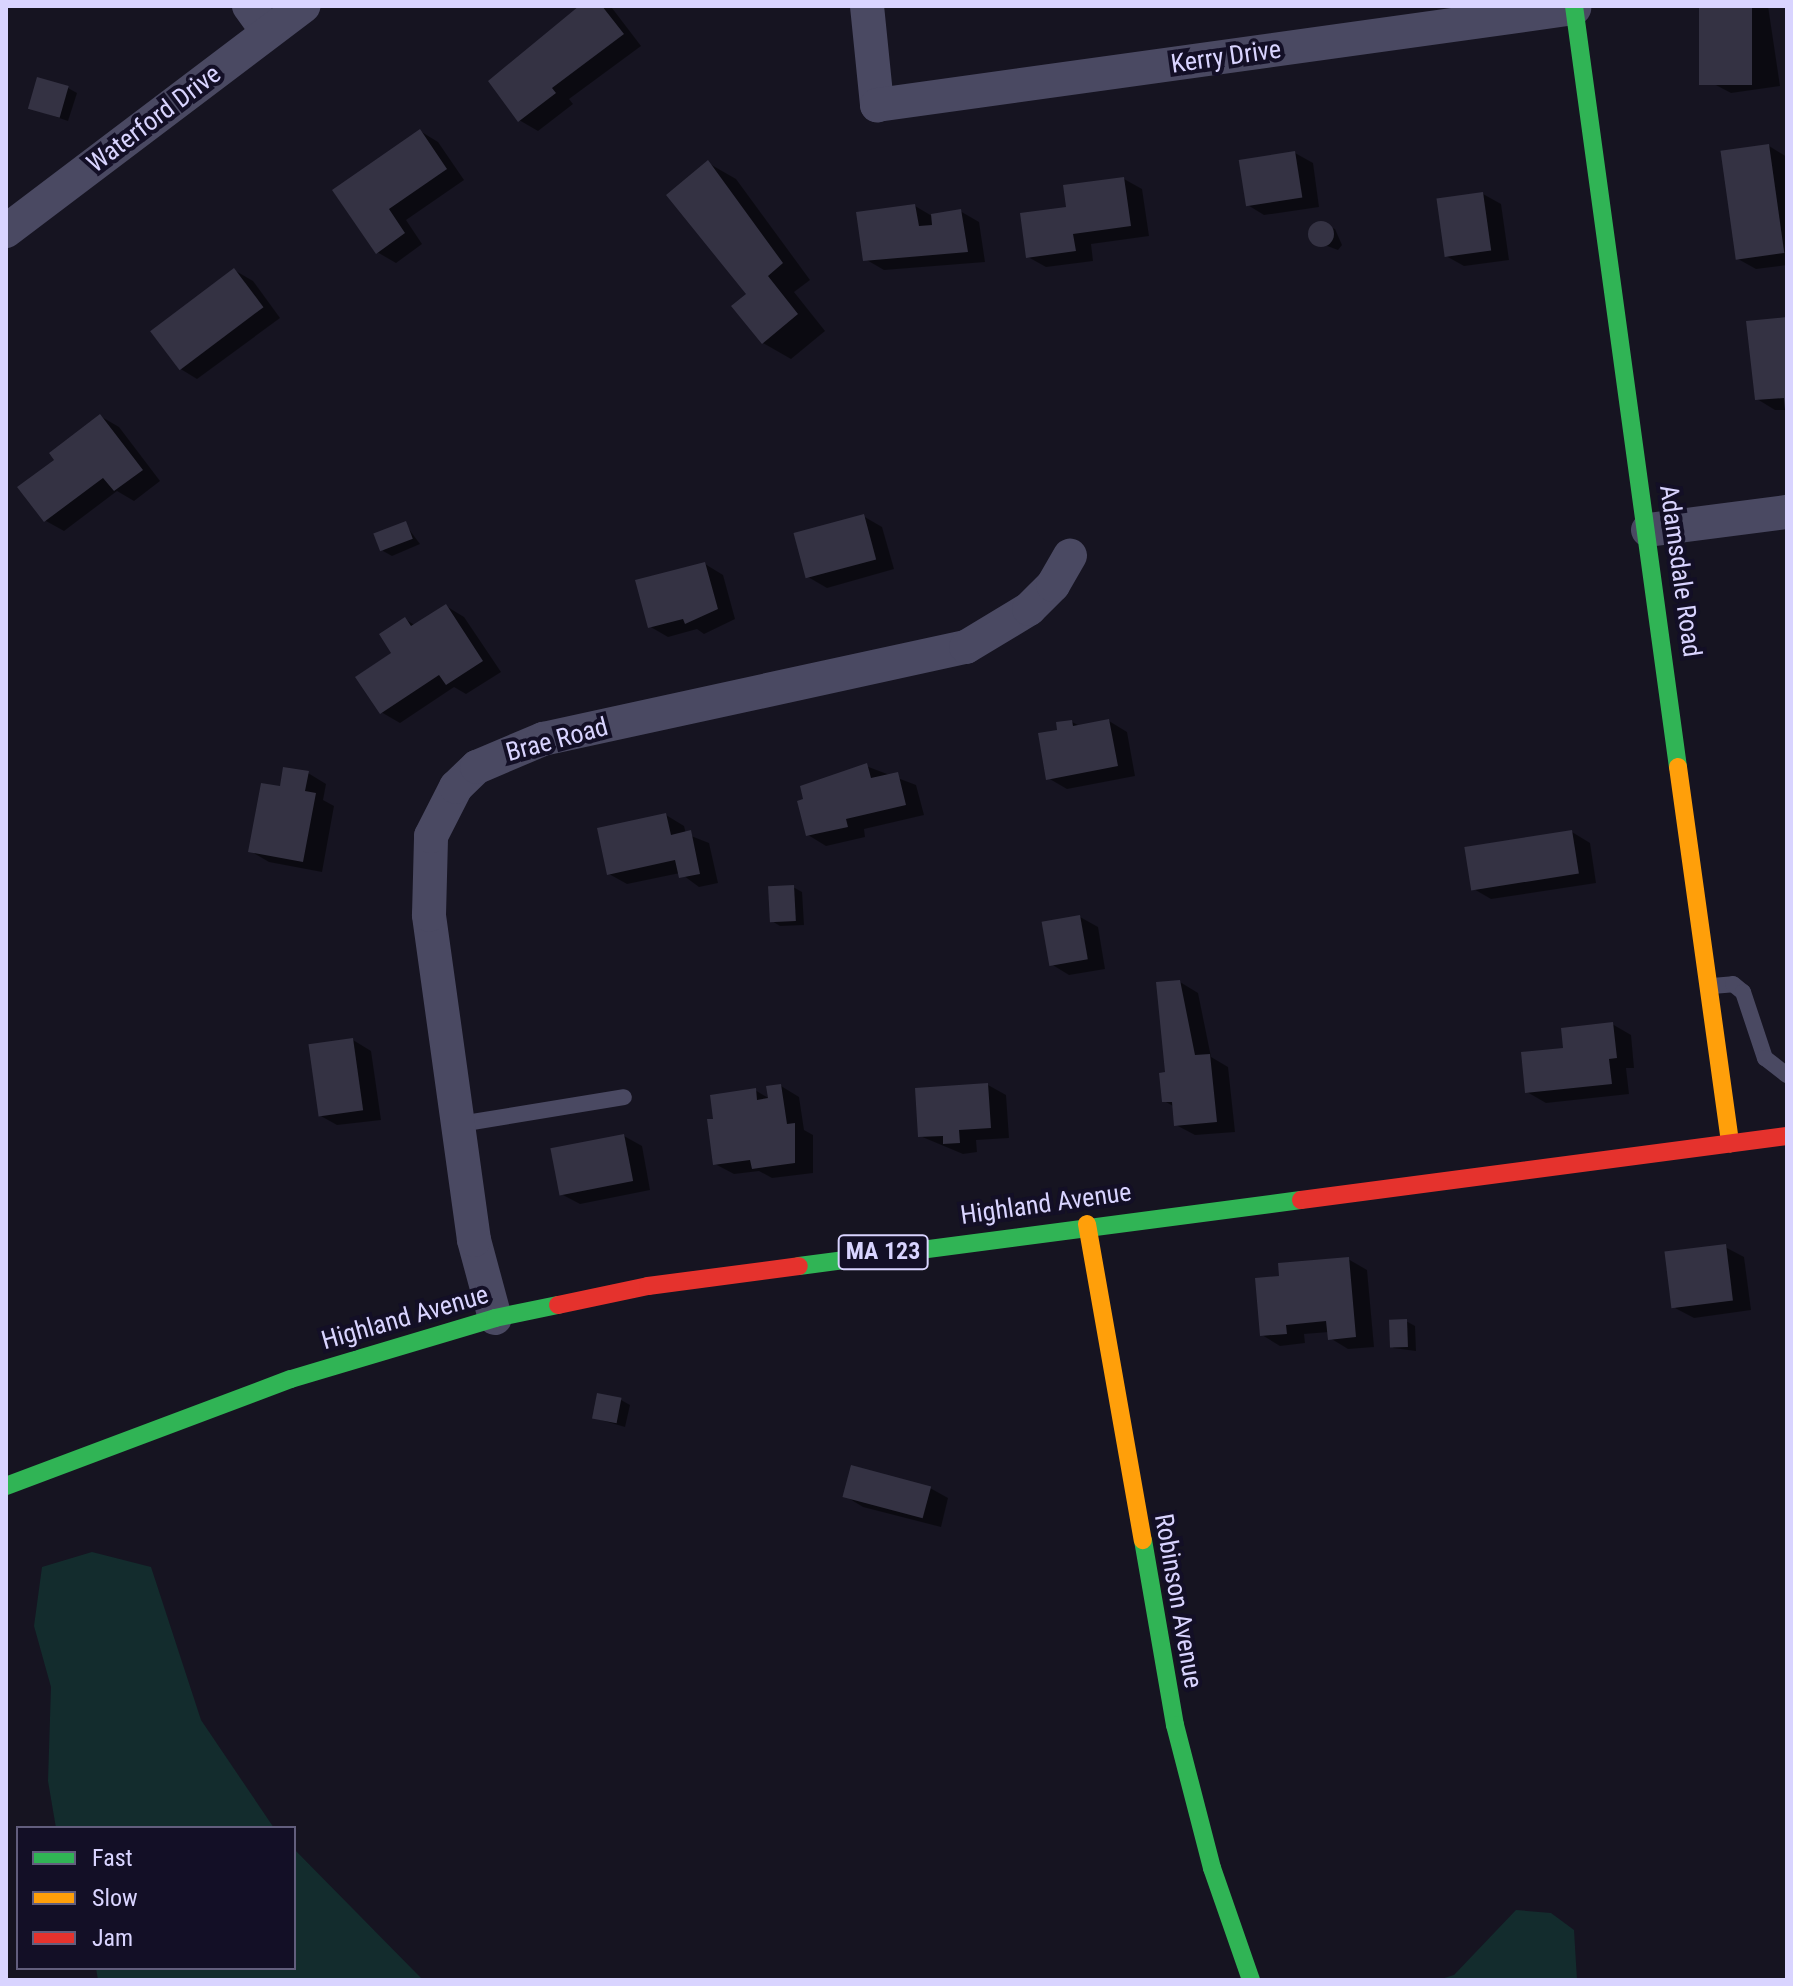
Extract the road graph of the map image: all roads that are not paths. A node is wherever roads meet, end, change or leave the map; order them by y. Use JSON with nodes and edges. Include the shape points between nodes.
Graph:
{"nodes":[{"id":1,"x":303,"y":6,"type":"edge"},
{"id":2,"x":867,"y":6,"type":"edge"},
{"id":3,"x":1574,"y":7,"type":"edge"},
{"id":4,"x":258,"y":19,"type":"edge"},
{"id":5,"x":6,"y":231,"type":"edge"},
{"id":6,"x":1787,"y":512,"type":"edge"},
{"id":7,"x":1648,"y":530,"type":"junction"},
{"id":8,"x":1070,"y":555,"type":"dead end"},
{"id":9,"x":1711,"y":986,"type":"junction"},
{"id":10,"x":1787,"y":1075,"type":"edge"},
{"id":11,"x":624,"y":1097,"type":"dead end"},
{"id":12,"x":460,"y":1124,"type":"junction"},
{"id":13,"x":1787,"y":1136,"type":"edge"},
{"id":14,"x":1730,"y":1143,"type":"junction"},
{"id":15,"x":1087,"y":1224,"type":"junction"},
{"id":16,"x":495,"y":1318,"type":"junction"},
{"id":17,"x":6,"y":1486,"type":"edge"},
{"id":18,"x":1251,"y":1980,"type":"edge"}],
"edges":[{"from":1,"to":4,"type":"street","name":"Waterford Drive"},
{"from":2,"to":3,"type":"street","name":"Kerry Drive","via":[[877,105]]},
{"from":3,"to":7,"type":"street","name":"Adamsdale Road"},
{"from":4,"to":5,"type":"street","name":"Waterford Drive"},
{"from":6,"to":7,"type":"street"},
{"from":7,"to":9,"type":"street","name":"Adamsdale Road"},
{"from":8,"to":12,"type":"street","name":"Brae Road","via":[[1053,585],[1029,609],[966,647],[543,739],[477,767],[442,808],[431,836],[428,877]]},
{"from":9,"to":10,"type":"lane","via":[[1733,984],[1743,992],[1765,1058]]},
{"from":9,"to":14,"type":"street","name":"Adamsdale Road"},
{"from":11,"to":12,"type":"lane"},
{"from":12,"to":16,"type":"street","name":"Brae Road","via":[[474,1240]]},
{"from":13,"to":14,"type":"street","name":"Highland Avenue","number":"MA 123"},
{"from":14,"to":15,"type":"street","name":"Highland Avenue","number":"MA 123"},
{"from":15,"to":16,"type":"street","name":"Highland Avenue","number":"MA 123","via":[[723,1273]]},
{"from":15,"to":18,"type":"street","name":"Robinson Avenue","via":[[1175,1725],[1212,1868]]},
{"from":16,"to":17,"type":"street","name":"Highland Avenue","number":"MA 123","via":[[204,1408]]}]}
